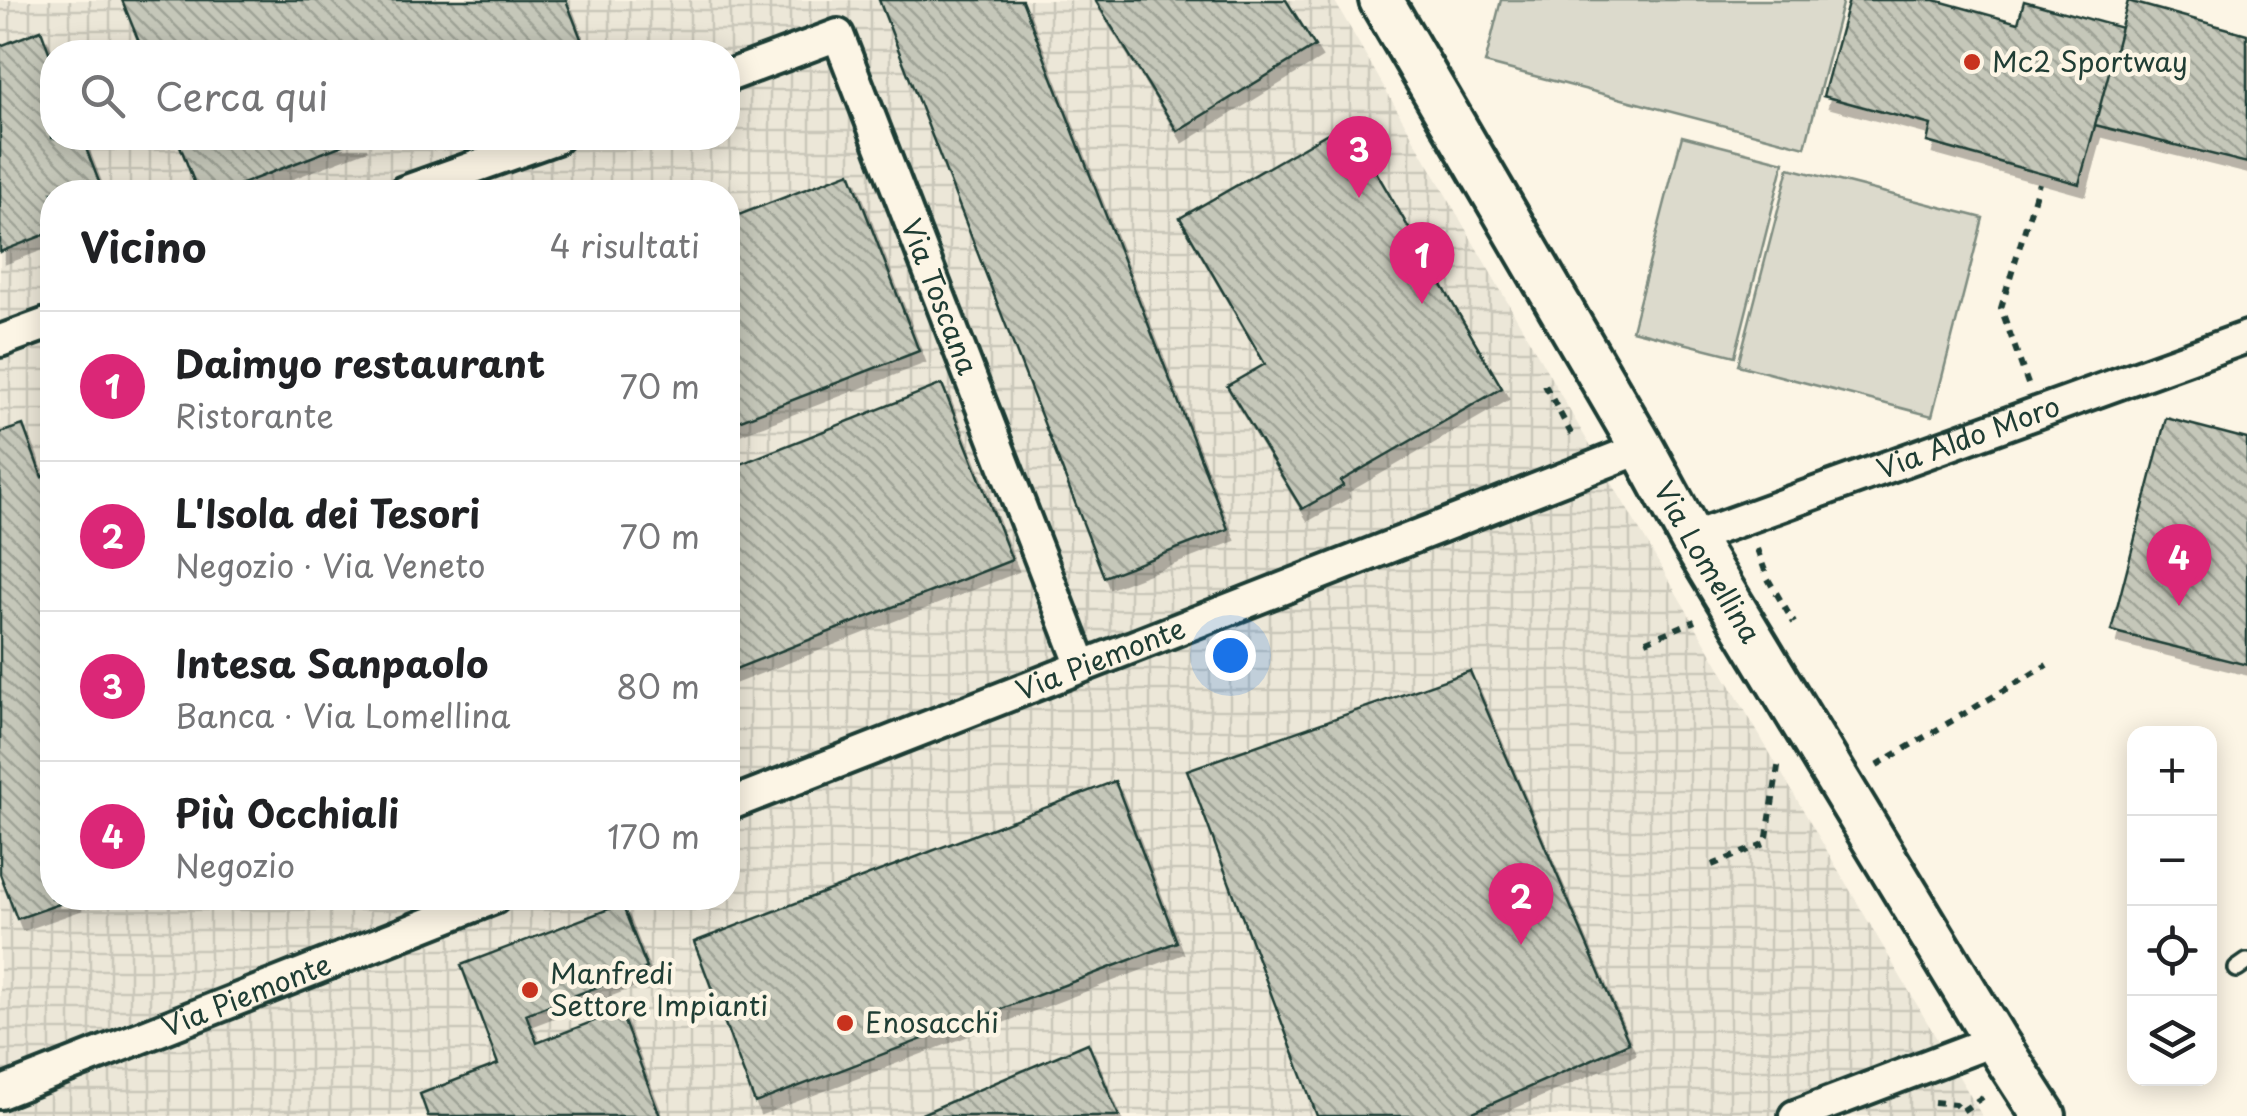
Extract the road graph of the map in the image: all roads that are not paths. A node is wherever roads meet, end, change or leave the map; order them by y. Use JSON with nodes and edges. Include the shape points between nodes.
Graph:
{"nodes":[{"id":1,"x":1380,"y":0,"type":"edge"},
{"id":2,"x":740,"y":72,"type":"edge"},
{"id":3,"x":522,"y":150,"type":"edge"},
{"id":4,"x":438,"y":180,"type":"edge"},
{"id":5,"x":40,"y":326,"type":"edge"},
{"id":6,"x":2247,"y":337,"type":"edge"},
{"id":7,"x":0,"y":341,"type":"edge"},
{"id":8,"x":1642,"y":448,"type":"junction"},
{"id":9,"x":1692,"y":538,"type":"junction"},
{"id":10,"x":1082,"y":666,"type":"junction"},
{"id":11,"x":740,"y":801,"type":"edge"},
{"id":12,"x":464,"y":910,"type":"edge"},
{"id":13,"x":1994,"y":1040,"type":"junction"},
{"id":14,"x":0,"y":1093,"type":"edge"},
{"id":15,"x":9,"y":1116,"type":"edge"},
{"id":16,"x":1795,"y":1116,"type":"edge"},
{"id":17,"x":2044,"y":1116,"type":"edge"}],
"edges":[{"from":1,"to":8,"type":"main road","name":"Via Lomellina"},
{"from":2,"to":10,"type":"street","name":"Via Toscana","via":[[838,36]]},
{"from":3,"to":4,"type":"street"},
{"from":5,"to":7,"type":"street"},
{"from":6,"to":9,"type":"street","name":"Via Aldo Moro"},
{"from":8,"to":9,"type":"main road","name":"Via Lomellina"},
{"from":8,"to":10,"type":"street","name":"Via Piemonte"},
{"from":9,"to":13,"type":"main road","name":"Via Lomellina"},
{"from":10,"to":11,"type":"street","name":"Via Piemonte"},
{"from":12,"to":14,"type":"street","name":"Via Piemonte"},
{"from":13,"to":16,"type":"street"},
{"from":13,"to":17,"type":"main road","name":"Via Lomellina"},
{"from":14,"to":15,"type":"street"}]}
